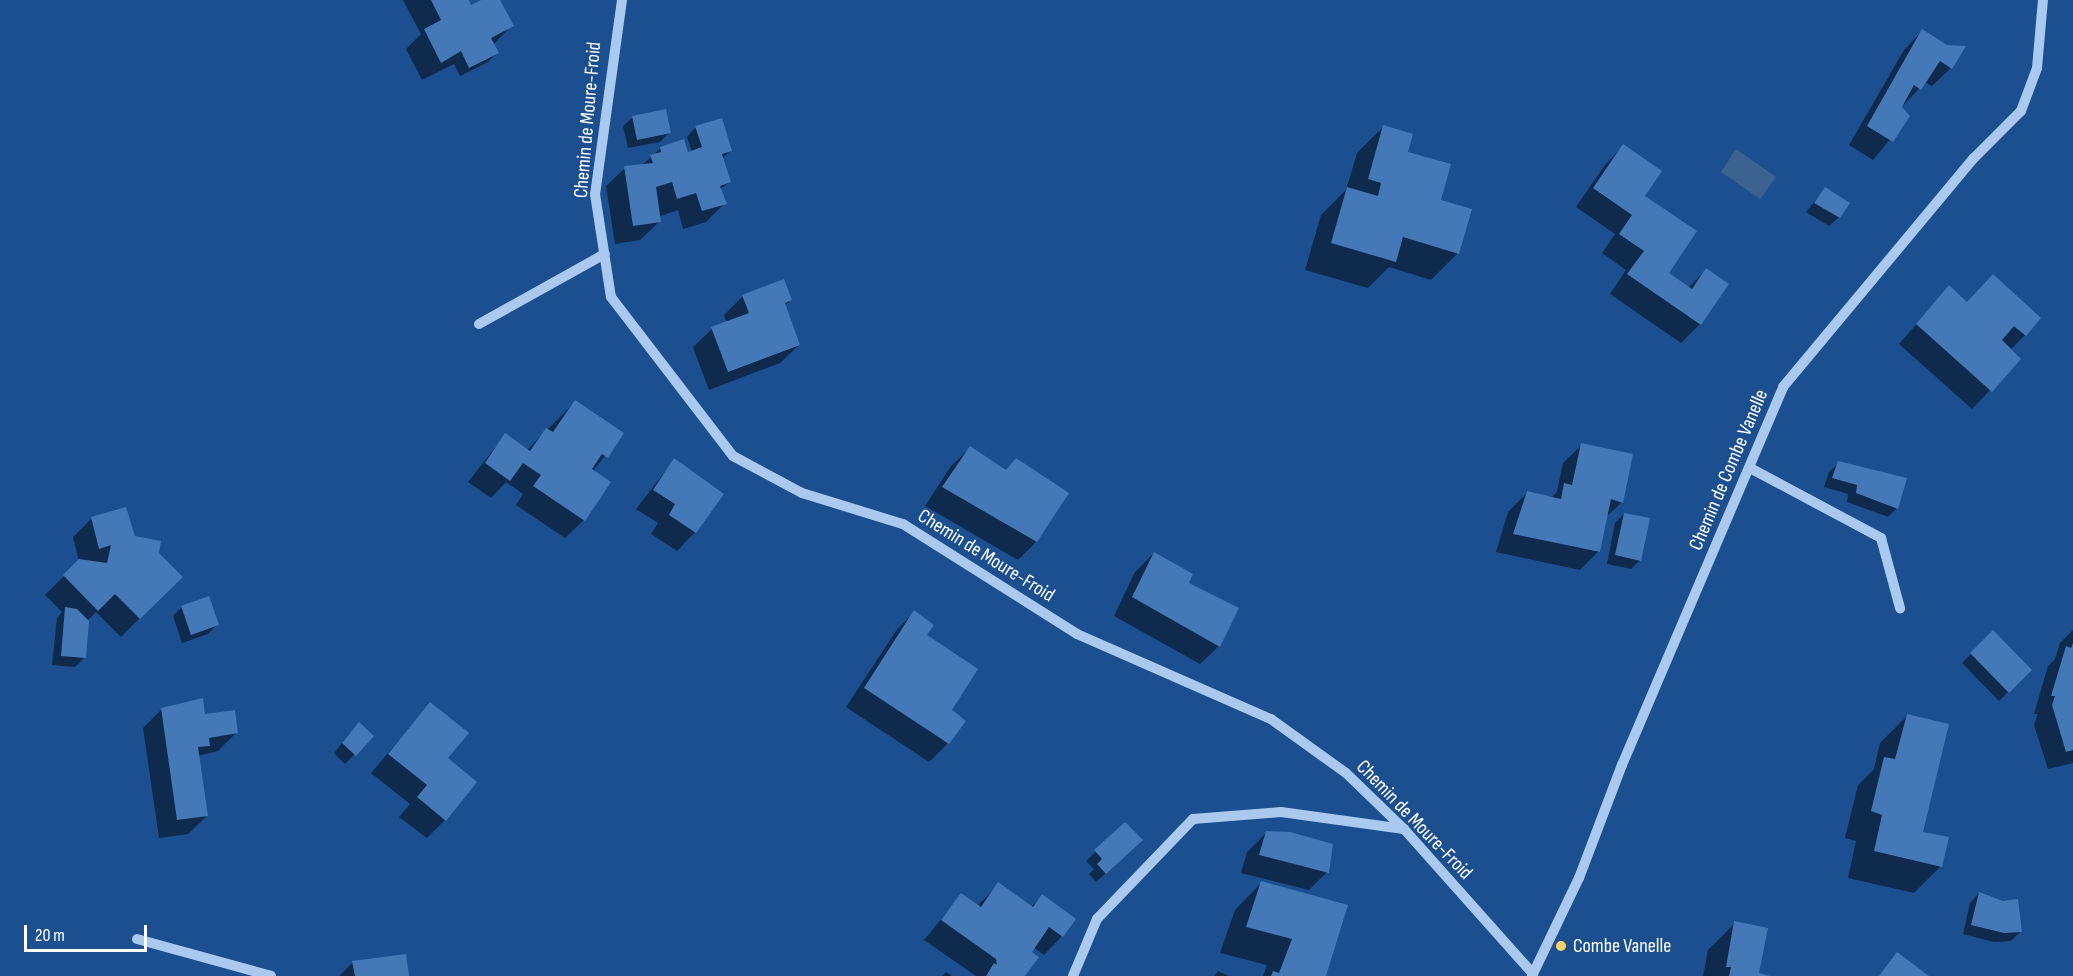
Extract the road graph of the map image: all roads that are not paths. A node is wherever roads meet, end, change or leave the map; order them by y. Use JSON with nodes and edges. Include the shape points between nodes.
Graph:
{"nodes":[{"id":1,"x":621,"y":0,"type":"edge"},
{"id":2,"x":2043,"y":0,"type":"edge"},
{"id":3,"x":605,"y":254,"type":"junction"},
{"id":4,"x":479,"y":324,"type":"dead end"},
{"id":5,"x":1750,"y":468,"type":"junction"},
{"id":6,"x":1900,"y":608,"type":"dead end"},
{"id":7,"x":1404,"y":829,"type":"junction"},
{"id":8,"x":137,"y":939,"type":"dead end"},
{"id":9,"x":1533,"y":975,"type":"edge"},
{"id":10,"x":271,"y":976,"type":"edge"},
{"id":11,"x":1073,"y":976,"type":"edge"}],
"edges":[{"from":1,"to":3,"type":"street","name":"Chemin de Moure-Froid","via":[[595,195]]},
{"from":2,"to":5,"type":"street","name":"Chemin de Combe Vanelle","via":[[2037,68],[2021,111],[1974,158],[1783,387]]},
{"from":3,"to":4,"type":"street"},
{"from":3,"to":7,"type":"street","name":"Chemin de Moure-Froid","via":[[611,297],[733,456],[802,493],[903,524],[1077,634],[1271,719],[1346,774]]},
{"from":5,"to":6,"type":"street","via":[[1881,538]]},
{"from":5,"to":9,"type":"street","name":"Chemin de Combe Vanelle","via":[[1622,765],[1579,878]]},
{"from":7,"to":9,"type":"street","name":"Chemin de Moure-Froid"},
{"from":7,"to":11,"type":"street","via":[[1281,812],[1193,819],[1097,919]]},
{"from":8,"to":10,"type":"street"}]}
